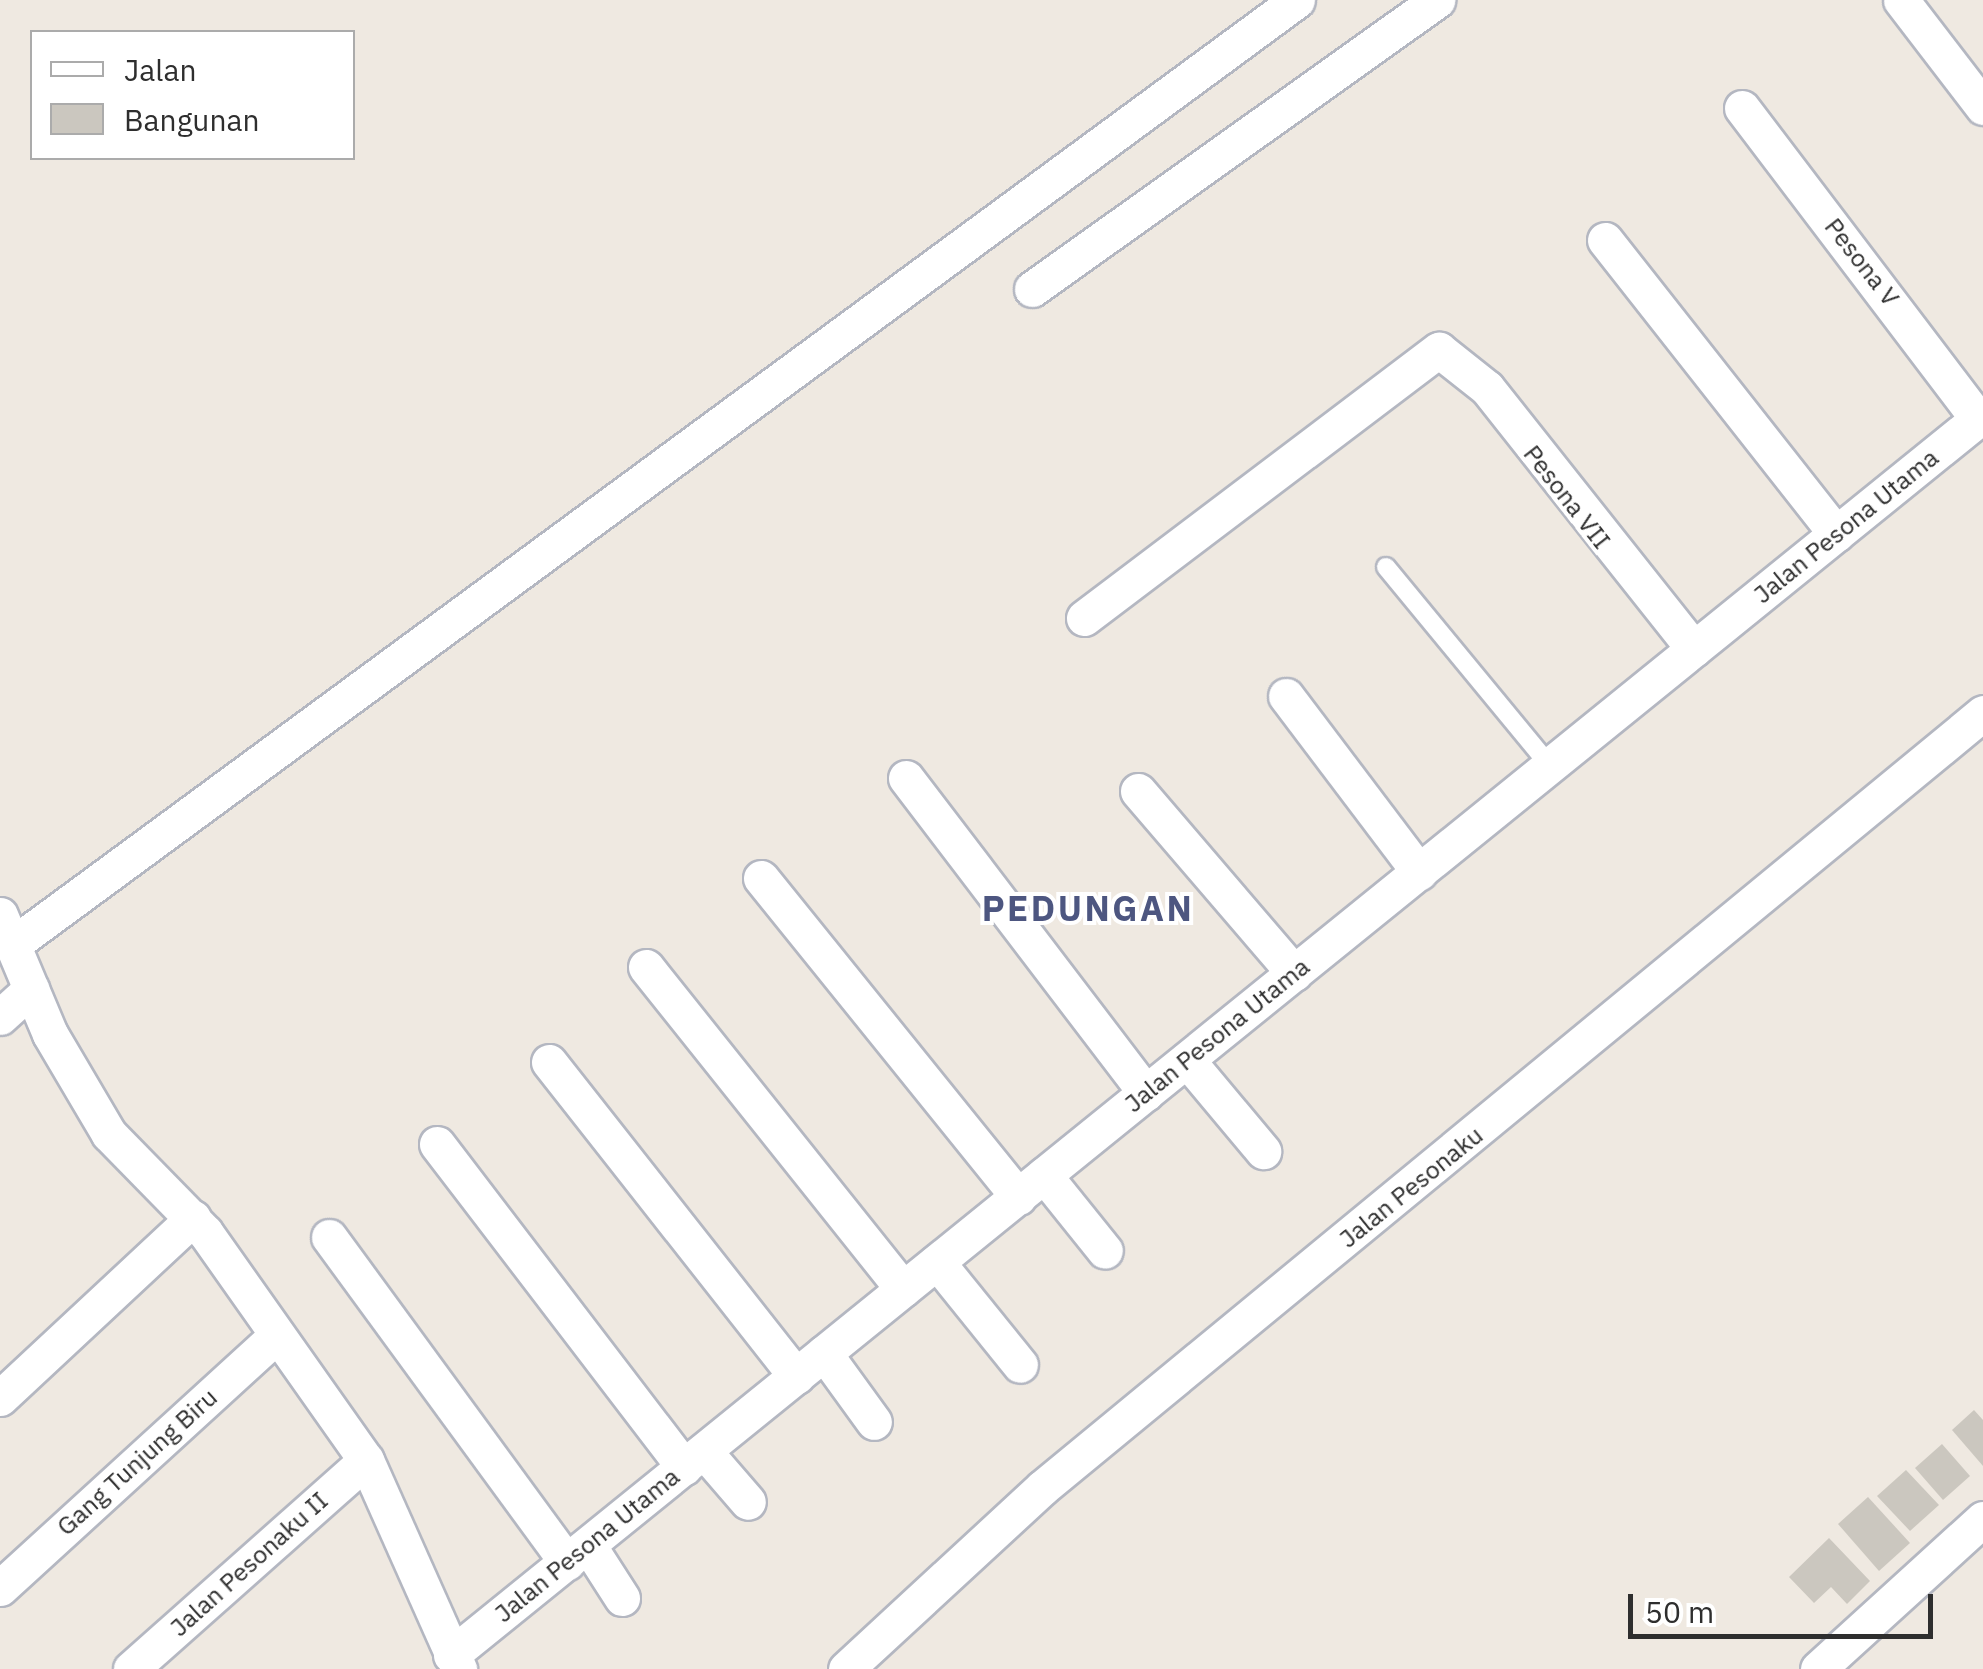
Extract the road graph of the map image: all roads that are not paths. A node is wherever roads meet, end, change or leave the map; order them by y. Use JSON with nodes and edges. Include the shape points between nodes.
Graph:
{"nodes":[{"id":1,"x":1298,"y":0,"type":"edge"},
{"id":2,"x":1437,"y":0,"type":"edge"},
{"id":3,"x":1901,"y":0,"type":"edge"},
{"id":4,"x":1983,"y":106,"type":"edge"},
{"id":5,"x":1742,"y":108,"type":"dead end"},
{"id":6,"x":1604,"y":240,"type":"dead end"},
{"id":7,"x":1032,"y":289,"type":"dead end"},
{"id":8,"x":1981,"y":417,"type":"edge"},
{"id":9,"x":1836,"y":534,"type":"junction"},
{"id":10,"x":1386,"y":567,"type":"dead end"},
{"id":11,"x":1084,"y":618,"type":"dead end"},
{"id":12,"x":1694,"y":649,"type":"junction"},
{"id":13,"x":1286,"y":696,"type":"dead end"},
{"id":14,"x":1983,"y":713,"type":"edge"},
{"id":15,"x":1550,"y":766,"type":"junction"},
{"id":16,"x":906,"y":778,"type":"dead end"},
{"id":17,"x":1138,"y":791,"type":"dead end"},
{"id":18,"x":1418,"y":872,"type":"junction"},
{"id":19,"x":761,"y":878,"type":"dead end"},
{"id":20,"x":6,"y":930,"type":"edge"},
{"id":21,"x":646,"y":967,"type":"dead end"},
{"id":22,"x":1294,"y":973,"type":"junction"},
{"id":23,"x":31,"y":990,"type":"junction"},
{"id":24,"x":0,"y":1017,"type":"edge"},
{"id":25,"x":1187,"y":1060,"type":"junction"},
{"id":26,"x":550,"y":1062,"type":"dead end"},
{"id":27,"x":1146,"y":1093,"type":"junction"},
{"id":28,"x":437,"y":1144,"type":"dead end"},
{"id":29,"x":1263,"y":1151,"type":"dead end"},
{"id":30,"x":1031,"y":1186,"type":"junction"},
{"id":31,"x":193,"y":1218,"type":"junction"},
{"id":32,"x":329,"y":1237,"type":"dead end"},
{"id":33,"x":1105,"y":1252,"type":"dead end"},
{"id":34,"x":937,"y":1262,"type":"junction"},
{"id":35,"x":903,"y":1289,"type":"junction"},
{"id":36,"x":275,"y":1337,"type":"junction"},
{"id":37,"x":824,"y":1354,"type":"junction"},
{"id":38,"x":1020,"y":1365,"type":"dead end"},
{"id":39,"x":796,"y":1376,"type":"junction"},
{"id":40,"x":0,"y":1398,"type":"edge"},
{"id":41,"x":874,"y":1422,"type":"dead end"},
{"id":42,"x":694,"y":1459,"type":"junction"},
{"id":43,"x":366,"y":1460,"type":"junction"},
{"id":44,"x":748,"y":1502,"type":"dead end"},
{"id":45,"x":1983,"y":1519,"type":"edge"},
{"id":46,"x":578,"y":1553,"type":"junction"},
{"id":47,"x":0,"y":1588,"type":"edge"},
{"id":48,"x":622,"y":1598,"type":"dead end"},
{"id":49,"x":455,"y":1662,"type":"edge"},
{"id":50,"x":131,"y":1669,"type":"edge"},
{"id":51,"x":846,"y":1669,"type":"edge"},
{"id":52,"x":1818,"y":1669,"type":"edge"}],
"edges":[{"from":1,"to":20,"type":"street"},
{"from":2,"to":7,"type":"street"},
{"from":3,"to":4,"type":"street"},
{"from":5,"to":8,"type":"street","name":"Pesona V"},
{"from":6,"to":9,"type":"street"},
{"from":8,"to":9,"type":"street","name":"Jalan Pesona Utama"},
{"from":9,"to":12,"type":"street","name":"Jalan Pesona Utama"},
{"from":10,"to":15,"type":"lane"},
{"from":11,"to":12,"type":"street","name":"Pesona VII","via":[[1438,350],[1487,388]]},
{"from":12,"to":15,"type":"street","name":"Jalan Pesona Utama"},
{"from":13,"to":18,"type":"street"},
{"from":14,"to":51,"type":"street","name":"Jalan Pesonaku","via":[[1042,1488]]},
{"from":15,"to":18,"type":"street","name":"Jalan Pesona Utama"},
{"from":16,"to":27,"type":"street"},
{"from":17,"to":22,"type":"street"},
{"from":18,"to":22,"type":"street","name":"Jalan Pesona Utama"},
{"from":19,"to":30,"type":"street"},
{"from":20,"to":23,"type":"street"},
{"from":21,"to":35,"type":"street"},
{"from":22,"to":25,"type":"street","name":"Jalan Pesona Utama"},
{"from":23,"to":24,"type":"street"},
{"from":23,"to":31,"type":"street","via":[[108,1134],[139,1174]]},
{"from":25,"to":27,"type":"street","name":"Jalan Pesona Utama"},
{"from":25,"to":29,"type":"street"},
{"from":26,"to":39,"type":"street"},
{"from":27,"to":30,"type":"street","name":"Jalan Pesona Utama"},
{"from":28,"to":42,"type":"street"},
{"from":30,"to":33,"type":"street"},
{"from":30,"to":34,"type":"street","name":"Jalan Pesona Utama"},
{"from":31,"to":36,"type":"street"},
{"from":31,"to":40,"type":"street"},
{"from":32,"to":46,"type":"street"},
{"from":34,"to":35,"type":"street","name":"Jalan Pesona Utama"},
{"from":34,"to":38,"type":"street"},
{"from":35,"to":37,"type":"street","name":"Jalan Pesona Utama"},
{"from":36,"to":43,"type":"street"},
{"from":36,"to":47,"type":"street","name":"Gang Tunjung Biru"},
{"from":37,"to":39,"type":"street","name":"Jalan Pesona Utama"},
{"from":37,"to":41,"type":"street"},
{"from":39,"to":42,"type":"street","name":"Jalan Pesona Utama"},
{"from":42,"to":44,"type":"street"},
{"from":42,"to":46,"type":"street","name":"Jalan Pesona Utama"},
{"from":43,"to":49,"type":"street"},
{"from":43,"to":50,"type":"street","name":"Jalan Pesonaku II"},
{"from":45,"to":52,"type":"street"},
{"from":46,"to":48,"type":"street"},
{"from":46,"to":49,"type":"street","name":"Jalan Pesona Utama"}]}
